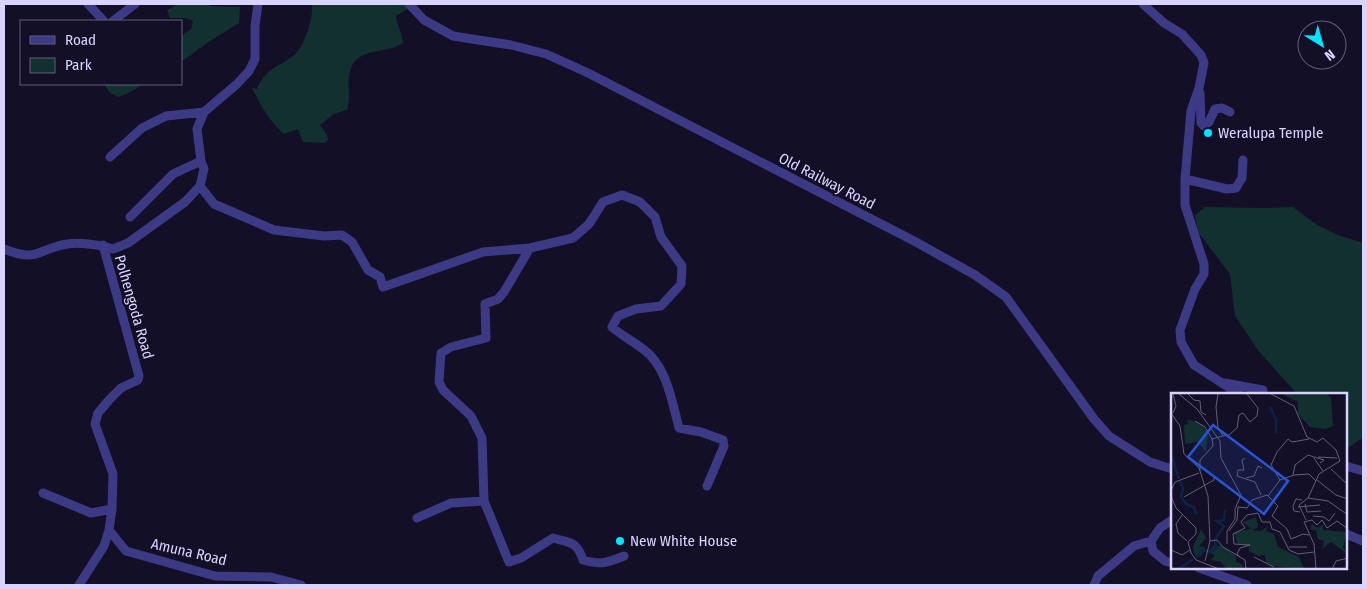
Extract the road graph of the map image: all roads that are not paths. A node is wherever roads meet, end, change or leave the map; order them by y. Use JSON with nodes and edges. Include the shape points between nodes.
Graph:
{"nodes":[{"id":1,"x":88,"y":4,"type":"edge"},
{"id":2,"x":135,"y":4,"type":"edge"},
{"id":3,"x":258,"y":4,"type":"edge"},
{"id":4,"x":409,"y":4,"type":"edge"},
{"id":5,"x":1143,"y":4,"type":"edge"},
{"id":6,"x":103,"y":20,"type":"edge"},
{"id":7,"x":114,"y":20,"type":"edge"},
{"id":8,"x":1200,"y":88,"type":"junction"},
{"id":9,"x":204,"y":112,"type":"junction"},
{"id":10,"x":1230,"y":112,"type":"dead end"},
{"id":11,"x":110,"y":157,"type":"dead end"},
{"id":12,"x":1243,"y":160,"type":"dead end"},
{"id":13,"x":201,"y":161,"type":"junction"},
{"id":14,"x":1185,"y":179,"type":"junction"},
{"id":15,"x":200,"y":186,"type":"junction"},
{"id":16,"x":130,"y":217,"type":"dead end"},
{"id":17,"x":103,"y":245,"type":"junction"},
{"id":18,"x":4,"y":248,"type":"edge"},
{"id":19,"x":530,"y":248,"type":"junction"},
{"id":20,"x":1220,"y":382,"type":"junction"},
{"id":21,"x":1263,"y":390,"type":"dead end"},
{"id":22,"x":1237,"y":393,"type":"edge"},
{"id":23,"x":1347,"y":466,"type":"edge"},
{"id":24,"x":1171,"y":469,"type":"edge"},
{"id":25,"x":1363,"y":471,"type":"edge"},
{"id":26,"x":707,"y":486,"type":"dead end"},
{"id":27,"x":43,"y":493,"type":"dead end"},
{"id":28,"x":484,"y":501,"type":"junction"},
{"id":29,"x":112,"y":509,"type":"junction"},
{"id":30,"x":416,"y":518,"type":"dead end"},
{"id":31,"x":1171,"y":521,"type":"edge"},
{"id":32,"x":109,"y":530,"type":"junction"},
{"id":33,"x":1347,"y":534,"type":"edge"},
{"id":34,"x":1151,"y":541,"type":"junction"},
{"id":35,"x":1363,"y":541,"type":"edge"},
{"id":36,"x":624,"y":556,"type":"dead end"},
{"id":37,"x":1171,"y":562,"type":"edge"},
{"id":38,"x":1202,"y":569,"type":"edge"},
{"id":39,"x":79,"y":585,"type":"edge"},
{"id":40,"x":301,"y":585,"type":"edge"},
{"id":41,"x":1094,"y":585,"type":"edge"},
{"id":42,"x":1246,"y":585,"type":"edge"}],
"edges":[{"from":1,"to":6,"type":"street"},
{"from":2,"to":7,"type":"street"},
{"from":3,"to":9,"type":"street","via":[[255,59],[237,84]]},
{"from":4,"to":24,"type":"street","name":"Old Railway Road","via":[[424,20],[453,36],[546,54],[586,72],[975,275],[1006,297],[1109,436],[1150,462]]},
{"from":5,"to":8,"type":"street","via":[[1182,34],[1201,56],[1204,63]]},
{"from":8,"to":10,"type":"street","via":[[1201,123],[1204,126],[1215,109]]},
{"from":8,"to":14,"type":"street","via":[[1191,111]]},
{"from":9,"to":11,"type":"street","via":[[166,116],[142,128]]},
{"from":9,"to":13,"type":"street","via":[[197,129]]},
{"from":12,"to":14,"type":"street","via":[[1242,178],[1236,188],[1227,189]]},
{"from":13,"to":15,"type":"street","via":[[204,168]]},
{"from":13,"to":16,"type":"street","via":[[173,174]]},
{"from":14,"to":20,"type":"street","via":[[1185,205],[1204,264],[1204,274],[1180,330],[1180,342],[1194,365]]},
{"from":15,"to":17,"type":"street","via":[[184,202],[128,243],[113,249]]},
{"from":15,"to":19,"type":"street","via":[[214,204],[274,230],[342,235],[352,242],[368,270],[380,277],[383,287],[483,252]]},
{"from":17,"to":18,"type":"street","via":[[68,244],[31,256]]},
{"from":17,"to":29,"type":"street","name":"Polhengoda Road","via":[[139,376],[109,400],[98,413],[95,424],[113,474]]},
{"from":19,"to":26,"type":"street","via":[[573,238],[589,224],[603,202],[622,195],[640,202],[655,217],[661,237],[682,266],[681,284],[661,306],[636,309],[618,316],[612,327],[644,349],[658,366],[668,387],[679,428],[723,440],[724,446]]},
{"from":19,"to":28,"type":"street","via":[[504,292],[498,299],[485,304],[486,338],[451,347],[441,353],[439,382],[443,390],[471,416],[482,438]]},
{"from":20,"to":21,"type":"street"},
{"from":20,"to":22,"type":"street"},
{"from":23,"to":25,"type":"street"},
{"from":27,"to":29,"type":"street","via":[[91,513]]},
{"from":28,"to":30,"type":"street","via":[[451,503]]},
{"from":28,"to":36,"type":"street","via":[[509,562],[553,538],[575,544],[580,548],[583,560],[594,563],[604,564]]},
{"from":29,"to":32,"type":"street","name":"Polhengoda Road"},
{"from":31,"to":34,"type":"street","via":[[1160,528]]},
{"from":32,"to":39,"type":"street","name":"Polhengoda Road","via":[[104,546]]},
{"from":32,"to":40,"type":"street","name":"Amuna Road","via":[[126,551],[215,576],[271,577]]},
{"from":33,"to":35,"type":"street"},
{"from":34,"to":37,"type":"street","via":[[1153,551]]},
{"from":34,"to":41,"type":"street","via":[[1134,546],[1098,576]]},
{"from":38,"to":42,"type":"street"}]}
